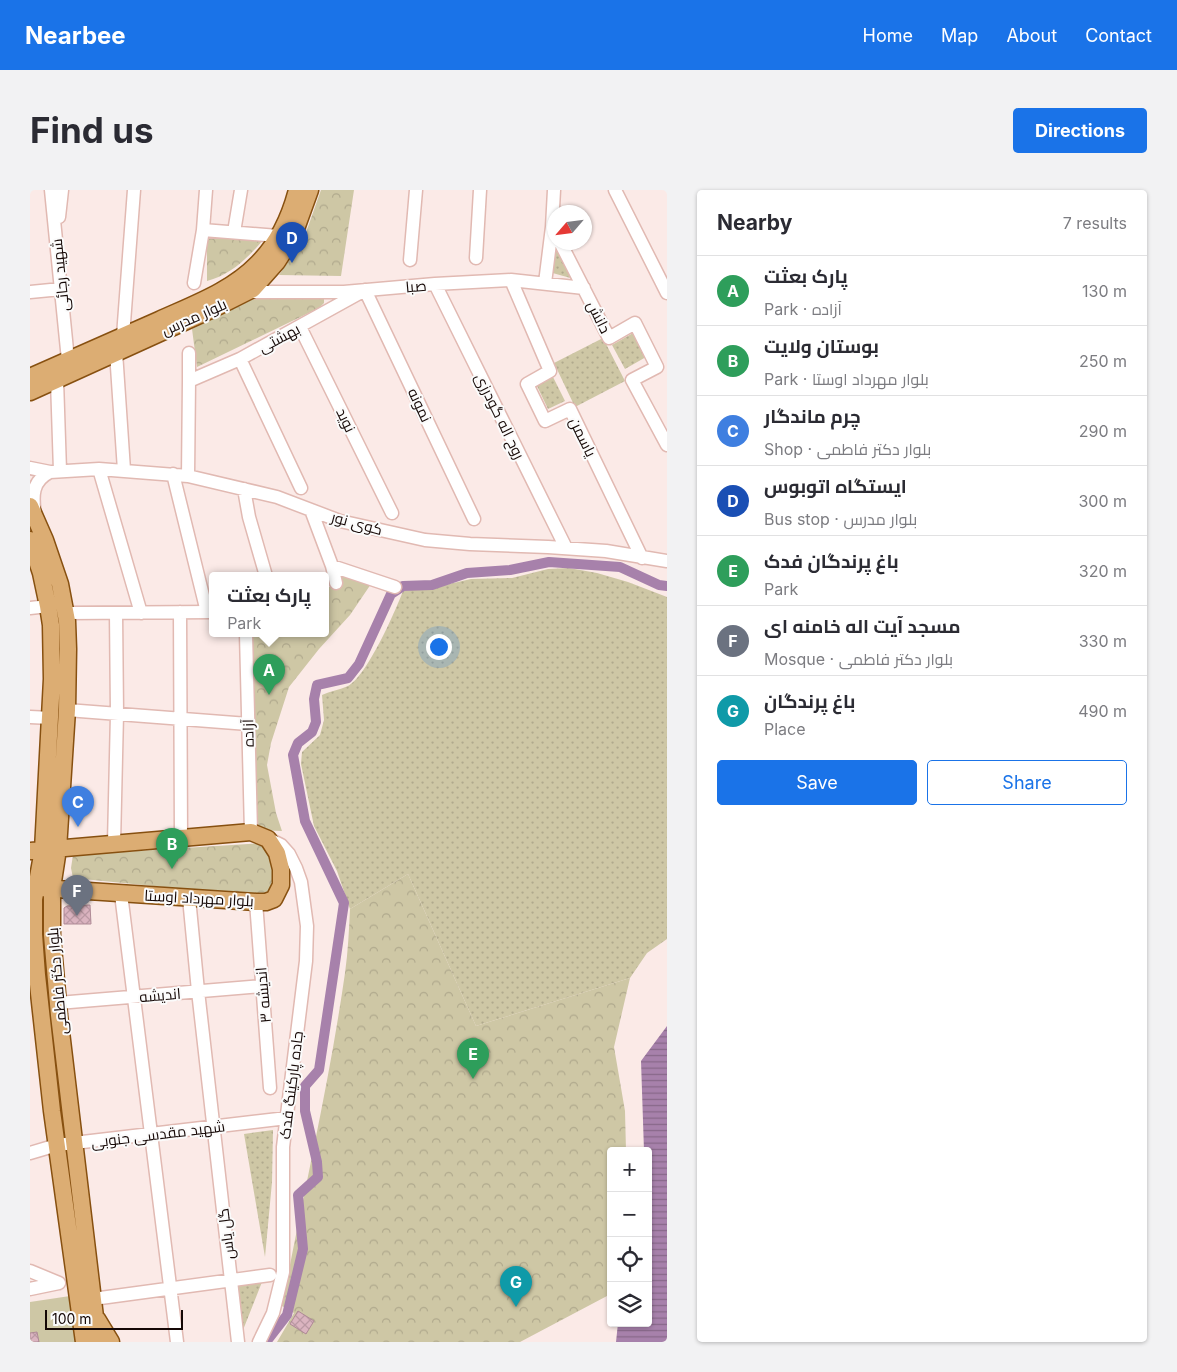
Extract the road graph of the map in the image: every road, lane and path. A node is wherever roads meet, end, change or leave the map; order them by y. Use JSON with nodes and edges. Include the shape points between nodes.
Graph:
{"nodes":[{"id":1,"x":51,"y":190,"type":"edge"},
{"id":2,"x":62,"y":190,"type":"edge"},
{"id":3,"x":134,"y":190,"type":"edge"},
{"id":4,"x":206,"y":190,"type":"edge"},
{"id":5,"x":241,"y":190,"type":"edge"},
{"id":6,"x":298,"y":190,"type":"edge"},
{"id":7,"x":310,"y":190,"type":"edge"},
{"id":8,"x":416,"y":190,"type":"edge"},
{"id":9,"x":480,"y":190,"type":"edge"},
{"id":10,"x":554,"y":190,"type":"edge"},
{"id":11,"x":615,"y":190,"type":"edge"},
{"id":12,"x":554,"y":205,"type":"edge"},
{"id":13,"x":203,"y":230,"type":"junction"},
{"id":14,"x":234,"y":232,"type":"junction"},
{"id":15,"x":278,"y":236,"type":"junction"},
{"id":16,"x":56,"y":238,"type":"junction"},
{"id":17,"x":550,"y":250,"type":"edge"},
{"id":18,"x":564,"y":250,"type":"edge"},
{"id":19,"x":476,"y":258,"type":"dead end"},
{"id":20,"x":410,"y":260,"type":"dead end"},
{"id":21,"x":511,"y":280,"type":"junction"},
{"id":22,"x":544,"y":283,"type":"junction"},
{"id":23,"x":194,"y":284,"type":"dead end"},
{"id":24,"x":434,"y":284,"type":"junction"},
{"id":25,"x":61,"y":288,"type":"junction"},
{"id":26,"x":584,"y":288,"type":"junction"},
{"id":27,"x":365,"y":290,"type":"junction"},
{"id":28,"x":30,"y":292,"type":"edge"},
{"id":29,"x":247,"y":292,"type":"junction"},
{"id":30,"x":329,"y":292,"type":"junction"},
{"id":31,"x":667,"y":293,"type":"edge"},
{"id":32,"x":329,"y":311,"type":"junction"},
{"id":33,"x":182,"y":316,"type":"junction"},
{"id":34,"x":300,"y":327,"type":"junction"},
{"id":35,"x":123,"y":336,"type":"junction"},
{"id":36,"x":116,"y":352,"type":"junction"},
{"id":37,"x":189,"y":353,"type":"dead end"},
{"id":38,"x":240,"y":359,"type":"junction"},
{"id":39,"x":68,"y":360,"type":"junction"},
{"id":40,"x":30,"y":377,"type":"edge"},
{"id":41,"x":57,"y":380,"type":"junction"},
{"id":42,"x":189,"y":381,"type":"junction"},
{"id":43,"x":30,"y":392,"type":"edge"},
{"id":44,"x":667,"y":445,"type":"edge"},
{"id":45,"x":30,"y":468,"type":"edge"},
{"id":46,"x":99,"y":469,"type":"junction"},
{"id":47,"x":124,"y":470,"type":"junction"},
{"id":48,"x":55,"y":472,"type":"junction"},
{"id":49,"x":173,"y":474,"type":"junction"},
{"id":50,"x":188,"y":476,"type":"junction"},
{"id":51,"x":301,"y":488,"type":"dead end"},
{"id":52,"x":244,"y":489,"type":"junction"},
{"id":53,"x":311,"y":510,"type":"junction"},
{"id":54,"x":33,"y":512,"type":"edge"},
{"id":55,"x":392,"y":513,"type":"dead end"},
{"id":56,"x":474,"y":519,"type":"dead end"},
{"id":57,"x":30,"y":540,"type":"edge"},
{"id":58,"x":566,"y":548,"type":"junction"},
{"id":59,"x":642,"y":558,"type":"junction"},
{"id":60,"x":667,"y":561,"type":"edge"},
{"id":61,"x":332,"y":566,"type":"junction"},
{"id":62,"x":265,"y":572,"type":"edge"},
{"id":63,"x":336,"y":583,"type":"dead end"},
{"id":64,"x":395,"y":587,"type":"dead end"},
{"id":65,"x":48,"y":606,"type":"junction"},
{"id":66,"x":30,"y":608,"type":"edge"},
{"id":67,"x":209,"y":608,"type":"edge"},
{"id":68,"x":141,"y":612,"type":"junction"},
{"id":69,"x":180,"y":612,"type":"junction"},
{"id":70,"x":209,"y":612,"type":"edge"},
{"id":71,"x":66,"y":613,"type":"junction"},
{"id":72,"x":116,"y":613,"type":"junction"},
{"id":73,"x":246,"y":637,"type":"edge"},
{"id":74,"x":67,"y":710,"type":"junction"},
{"id":75,"x":116,"y":714,"type":"junction"},
{"id":76,"x":30,"y":717,"type":"edge"},
{"id":77,"x":51,"y":718,"type":"junction"},
{"id":78,"x":182,"y":719,"type":"junction"},
{"id":79,"x":248,"y":724,"type":"junction"},
{"id":80,"x":251,"y":832,"type":"junction"},
{"id":81,"x":181,"y":838,"type":"junction"},
{"id":82,"x":268,"y":839,"type":"junction"},
{"id":83,"x":114,"y":842,"type":"junction"},
{"id":84,"x":44,"y":850,"type":"edge"},
{"id":85,"x":39,"y":888,"type":"edge"},
{"id":86,"x":121,"y":894,"type":"junction"},
{"id":87,"x":189,"y":898,"type":"junction"},
{"id":88,"x":256,"y":902,"type":"junction"},
{"id":89,"x":262,"y":986,"type":"junction"},
{"id":90,"x":198,"y":991,"type":"junction"},
{"id":91,"x":134,"y":997,"type":"junction"},
{"id":92,"x":35,"y":1003,"type":"edge"},
{"id":93,"x":58,"y":1003,"type":"junction"},
{"id":94,"x":270,"y":1088,"type":"dead end"},
{"id":95,"x":287,"y":1118,"type":"junction"},
{"id":96,"x":214,"y":1127,"type":"junction"},
{"id":97,"x":150,"y":1135,"type":"junction"},
{"id":98,"x":74,"y":1144,"type":"junction"},
{"id":99,"x":57,"y":1145,"type":"junction"},
{"id":100,"x":30,"y":1153,"type":"edge"},
{"id":101,"x":30,"y":1271,"type":"edge"},
{"id":102,"x":270,"y":1275,"type":"dead end"},
{"id":103,"x":231,"y":1280,"type":"junction"},
{"id":104,"x":170,"y":1288,"type":"junction"},
{"id":105,"x":30,"y":1289,"type":"edge"},
{"id":106,"x":94,"y":1307,"type":"junction"},
{"id":107,"x":84,"y":1342,"type":"edge"},
{"id":108,"x":98,"y":1342,"type":"edge"},
{"id":109,"x":112,"y":1342,"type":"edge"},
{"id":110,"x":177,"y":1342,"type":"edge"},
{"id":111,"x":238,"y":1342,"type":"edge"},
{"id":112,"x":259,"y":1342,"type":"edge"}],
"edges":[{"from":1,"to":16,"type":"street","name":"شهید رجائی"},
{"from":2,"to":16,"type":"street"},
{"from":3,"to":35,"type":"street"},
{"from":4,"to":13,"type":"street"},
{"from":5,"to":14,"type":"street"},
{"from":6,"to":15,"type":"main road","name":"بلوار مدرس"},
{"from":7,"to":29,"type":"main road","name":"بلوار مدرس","via":[[283,253],[260,282]]},
{"from":8,"to":20,"type":"street"},
{"from":9,"to":19,"type":"street"},
{"from":10,"to":12,"type":"street"},
{"from":11,"to":31,"type":"street"},
{"from":13,"to":14,"type":"street"},
{"from":13,"to":23,"type":"street"},
{"from":14,"to":15,"type":"street"},
{"from":15,"to":33,"type":"main road","name":"بلوار مدرس","via":[[267,254],[235,284]]},
{"from":16,"to":25,"type":"street","name":"شهید رجائی"},
{"from":17,"to":22,"type":"street"},
{"from":18,"to":26,"type":"street","name":"دانش"},
{"from":21,"to":22,"type":"street","name":"صبا"},
{"from":21,"to":24,"type":"street","name":"صبا"},
{"from":21,"to":59,"type":"street","name":"یاسمن","via":[[550,371],[527,384],[545,421],[570,409]]},
{"from":22,"to":26,"type":"street","name":"صبا"},
{"from":24,"to":27,"type":"street","name":"صبا"},
{"from":24,"to":58,"type":"street","name":"روح اله گودرزی"},
{"from":25,"to":28,"type":"street"},
{"from":25,"to":39,"type":"street","name":"شهید رجائی"},
{"from":26,"to":44,"type":"street","name":"دانش","via":[[609,338],[635,324],[657,367],[632,380]]},
{"from":27,"to":30,"type":"street","name":"صبا"},
{"from":27,"to":32,"type":"street","name":"بهشتی"},
{"from":27,"to":56,"type":"street","name":"نمونه"},
{"from":29,"to":30,"type":"street","name":"صبا"},
{"from":29,"to":33,"type":"main road","name":"بلوار مدرس"},
{"from":30,"to":32,"type":"street"},
{"from":32,"to":34,"type":"street","name":"بهشتی"},
{"from":33,"to":35,"type":"main road","name":"بلوار مدرس"},
{"from":33,"to":36,"type":"main road","name":"بلوار مدرس"},
{"from":34,"to":38,"type":"street","name":"بهشتی"},
{"from":34,"to":55,"type":"street","name":"نوید"},
{"from":35,"to":39,"type":"main road","name":"بلوار مدرس"},
{"from":36,"to":41,"type":"main road","name":"بلوار مدرس"},
{"from":36,"to":47,"type":"street"},
{"from":37,"to":42,"type":"street"},
{"from":38,"to":42,"type":"street","name":"بهشتی"},
{"from":38,"to":51,"type":"street"},
{"from":39,"to":40,"type":"main road","name":"بلوار مدرس"},
{"from":41,"to":43,"type":"main road","name":"بلوار مدرس"},
{"from":41,"to":48,"type":"street"},
{"from":42,"to":50,"type":"street"},
{"from":45,"to":48,"type":"street","name":"کوی نور"},
{"from":46,"to":47,"type":"street","name":"کوی نور"},
{"from":46,"to":48,"type":"street","name":"کوی نور"},
{"from":46,"to":68,"type":"street"},
{"from":47,"to":49,"type":"street","name":"کوی نور"},
{"from":48,"to":54,"type":"street","via":[[37,481],[33,490]]},
{"from":49,"to":50,"type":"street","name":"کوی نور"},
{"from":49,"to":67,"type":"street"},
{"from":50,"to":52,"type":"street","name":"کوی نور"},
{"from":52,"to":53,"type":"street","name":"کوی نور"},
{"from":52,"to":62,"type":"street"},
{"from":53,"to":58,"type":"street","name":"کوی نور","via":[[340,521],[425,540]]},
{"from":53,"to":61,"type":"street"},
{"from":54,"to":71,"type":"main road","name":"بلوار دکتر فاطمی","via":[[53,562]]},
{"from":57,"to":65,"type":"main road","name":"بلوار دکتر فاطمی"},
{"from":58,"to":59,"type":"street","name":"کوی نور"},
{"from":59,"to":60,"type":"street","name":"کوی نور"},
{"from":61,"to":63,"type":"street"},
{"from":61,"to":64,"type":"street"},
{"from":65,"to":66,"type":"street"},
{"from":65,"to":77,"type":"main road","name":"بلوار دکتر فاطمی","via":[[52,652]]},
{"from":68,"to":69,"type":"street"},
{"from":68,"to":72,"type":"street"},
{"from":69,"to":70,"type":"street"},
{"from":69,"to":78,"type":"street"},
{"from":71,"to":72,"type":"street"},
{"from":71,"to":74,"type":"main road","name":"بلوار دکتر فاطمی"},
{"from":72,"to":75,"type":"street"},
{"from":73,"to":79,"type":"street","name":"آزاده"},
{"from":74,"to":75,"type":"street"},
{"from":74,"to":84,"type":"main road","name":"بلوار دکتر فاطمی"},
{"from":75,"to":78,"type":"street"},
{"from":75,"to":83,"type":"street"},
{"from":76,"to":77,"type":"street"},
{"from":77,"to":84,"type":"main road","name":"بلوار دکتر فاطمی"},
{"from":78,"to":79,"type":"street"},
{"from":78,"to":81,"type":"street"},
{"from":79,"to":80,"type":"street","name":"آزاده"},
{"from":80,"to":81,"type":"main road"},
{"from":80,"to":82,"type":"main road"},
{"from":81,"to":83,"type":"main road"},
{"from":82,"to":88,"type":"main road","name":"بلوار مهرداد اوستا","via":[[277,853],[281,885],[274,899]]},
{"from":82,"to":95,"type":"street","name":"جاده پارکینگ فدک","via":[[281,845],[296,868],[302,882],[307,926],[306,961]]},
{"from":83,"to":84,"type":"main road"},
{"from":84,"to":85,"type":"main road","name":"بلوار دکتر فاطمی"},
{"from":85,"to":86,"type":"main road","name":"بلوار مهرداد اوستا"},
{"from":85,"to":92,"type":"main road","name":"بلوار دکتر فاطمی","via":[[33,914]]},
{"from":85,"to":93,"type":"main road","name":"بلوار دکتر فاطمی","via":[[52,935]]},
{"from":86,"to":87,"type":"main road","name":"بلوار مهرداد اوستا"},
{"from":86,"to":91,"type":"street"},
{"from":87,"to":88,"type":"main road","name":"بلوار مهرداد اوستا"},
{"from":87,"to":90,"type":"street","name":"گل یاس"},
{"from":88,"to":89,"type":"street","name":"اندیشه ۳"},
{"from":89,"to":90,"type":"street","name":"اندیشه"},
{"from":89,"to":94,"type":"street","name":"اندیشه ۳"},
{"from":90,"to":91,"type":"street","name":"اندیشه"},
{"from":90,"to":96,"type":"street","name":"گل یاس"},
{"from":91,"to":93,"type":"street","name":"اندیشه"},
{"from":91,"to":97,"type":"street"},
{"from":92,"to":99,"type":"main road","name":"بلوار دکتر فاطمی"},
{"from":93,"to":98,"type":"main road","name":"بلوار دکتر فاطمی"},
{"from":95,"to":96,"type":"street","name":"شهید مقدسی جنوبی"},
{"from":95,"to":112,"type":"street","name":"جاده پارکینگ فدک","via":[[283,1147],[283,1272],[273,1313]]},
{"from":96,"to":97,"type":"street","name":"شهید مقدسی جنوبی"},
{"from":96,"to":103,"type":"street","name":"گل یاس"},
{"from":97,"to":98,"type":"street","name":"شهید مقدسی جنوبی"},
{"from":97,"to":104,"type":"street"},
{"from":98,"to":99,"type":"street","name":"شهید مقدسی جنوبی"},
{"from":98,"to":106,"type":"main road","name":"بلوار دکتر فاطمی"},
{"from":99,"to":100,"type":"street","name":"شهید مقدسی جنوبی"},
{"from":99,"to":107,"type":"main road","name":"بلوار دکتر فاطمی"},
{"from":101,"to":105,"type":"street","via":[[59,1283]]},
{"from":102,"to":103,"type":"street"},
{"from":103,"to":104,"type":"street"},
{"from":103,"to":111,"type":"street","name":"گل یاس"},
{"from":104,"to":106,"type":"street"},
{"from":104,"to":110,"type":"street"},
{"from":106,"to":108,"type":"main road","name":"بلوار دکتر فاطمی"},
{"from":106,"to":109,"type":"main road"}]}
